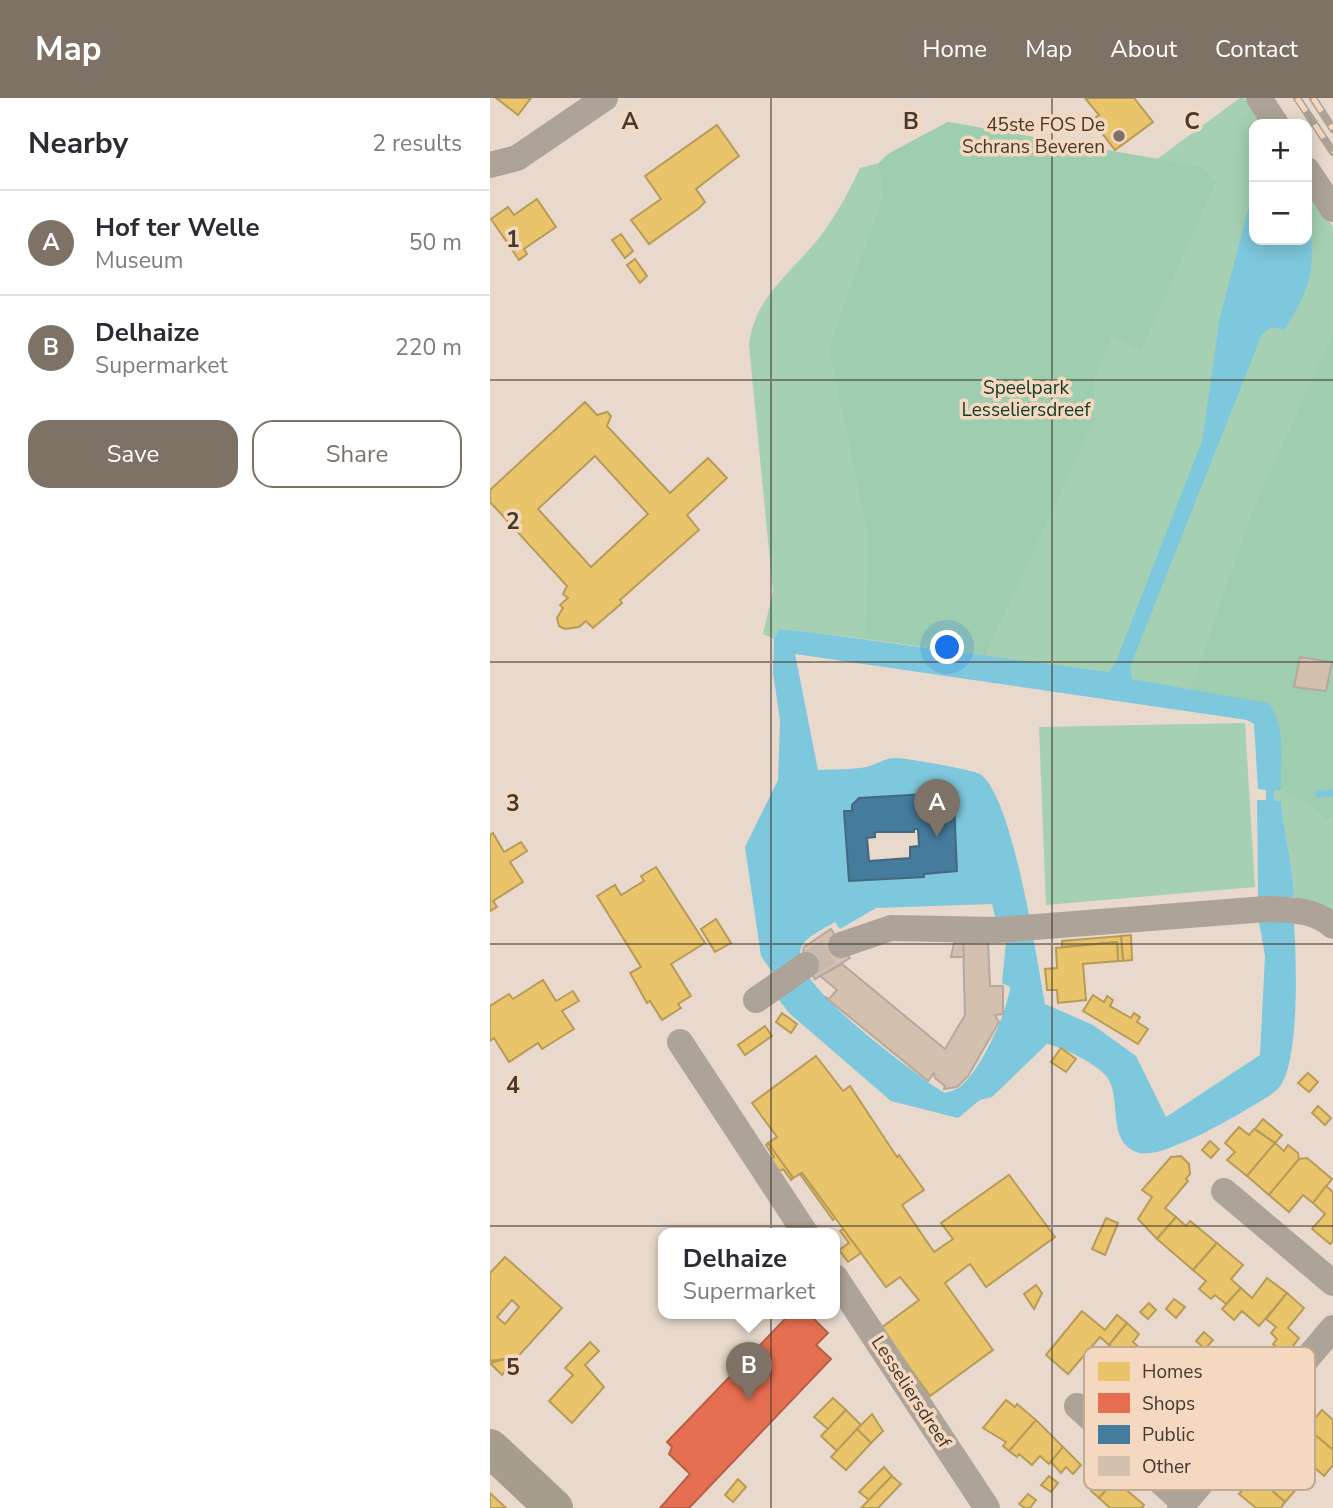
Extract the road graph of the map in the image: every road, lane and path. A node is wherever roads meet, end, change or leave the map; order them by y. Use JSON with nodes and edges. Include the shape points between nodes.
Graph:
{"nodes":[{"id":1,"x":605,"y":98,"type":"edge"},
{"id":2,"x":1259,"y":98,"type":"edge"},
{"id":3,"x":1273,"y":119,"type":"edge"},
{"id":4,"x":490,"y":165,"type":"edge"},
{"id":5,"x":1312,"y":178,"type":"edge"},
{"id":6,"x":1333,"y":209,"type":"edge"},
{"id":7,"x":1333,"y":926,"type":"edge"},
{"id":8,"x":841,"y":945,"type":"tunnel mouth"},
{"id":9,"x":806,"y":965,"type":"tunnel mouth"},
{"id":10,"x":765,"y":994,"type":"dead end"},
{"id":11,"x":680,"y":1042,"type":"dead end"},
{"id":12,"x":1224,"y":1191,"type":"dead end"},
{"id":13,"x":802,"y":1228,"type":"edge"},
{"id":14,"x":1333,"y":1283,"type":"edge"},
{"id":15,"x":840,"y":1285,"type":"edge"},
{"id":16,"x":1333,"y":1328,"type":"edge"},
{"id":17,"x":1315,"y":1349,"type":"edge"},
{"id":18,"x":1077,"y":1406,"type":"dead end"},
{"id":19,"x":1084,"y":1413,"type":"edge"},
{"id":20,"x":490,"y":1448,"type":"edge"},
{"id":21,"x":1166,"y":1490,"type":"edge"},
{"id":22,"x":1195,"y":1490,"type":"edge"},
{"id":23,"x":1182,"y":1505,"type":"edge"},
{"id":24,"x":554,"y":1508,"type":"edge"},
{"id":25,"x":987,"y":1508,"type":"edge"}],
"edges":[{"from":1,"to":4,"type":"street","via":[[517,158]]},
{"from":2,"to":3,"type":"street"},
{"from":5,"to":6,"type":"street"},
{"from":7,"to":8,"type":"street","via":[[1300,910],[1266,909],[997,930],[891,928]]},
{"from":9,"to":10,"type":"street"},
{"from":11,"to":13,"type":"street"},
{"from":12,"to":14,"type":"street"},
{"from":15,"to":25,"type":"street","name":"Lesseliersdreef"},
{"from":16,"to":17,"type":"street"},
{"from":18,"to":19,"type":"street"},
{"from":20,"to":24,"type":"main road"},
{"from":21,"to":23,"type":"street"},
{"from":22,"to":23,"type":"street"}]}
